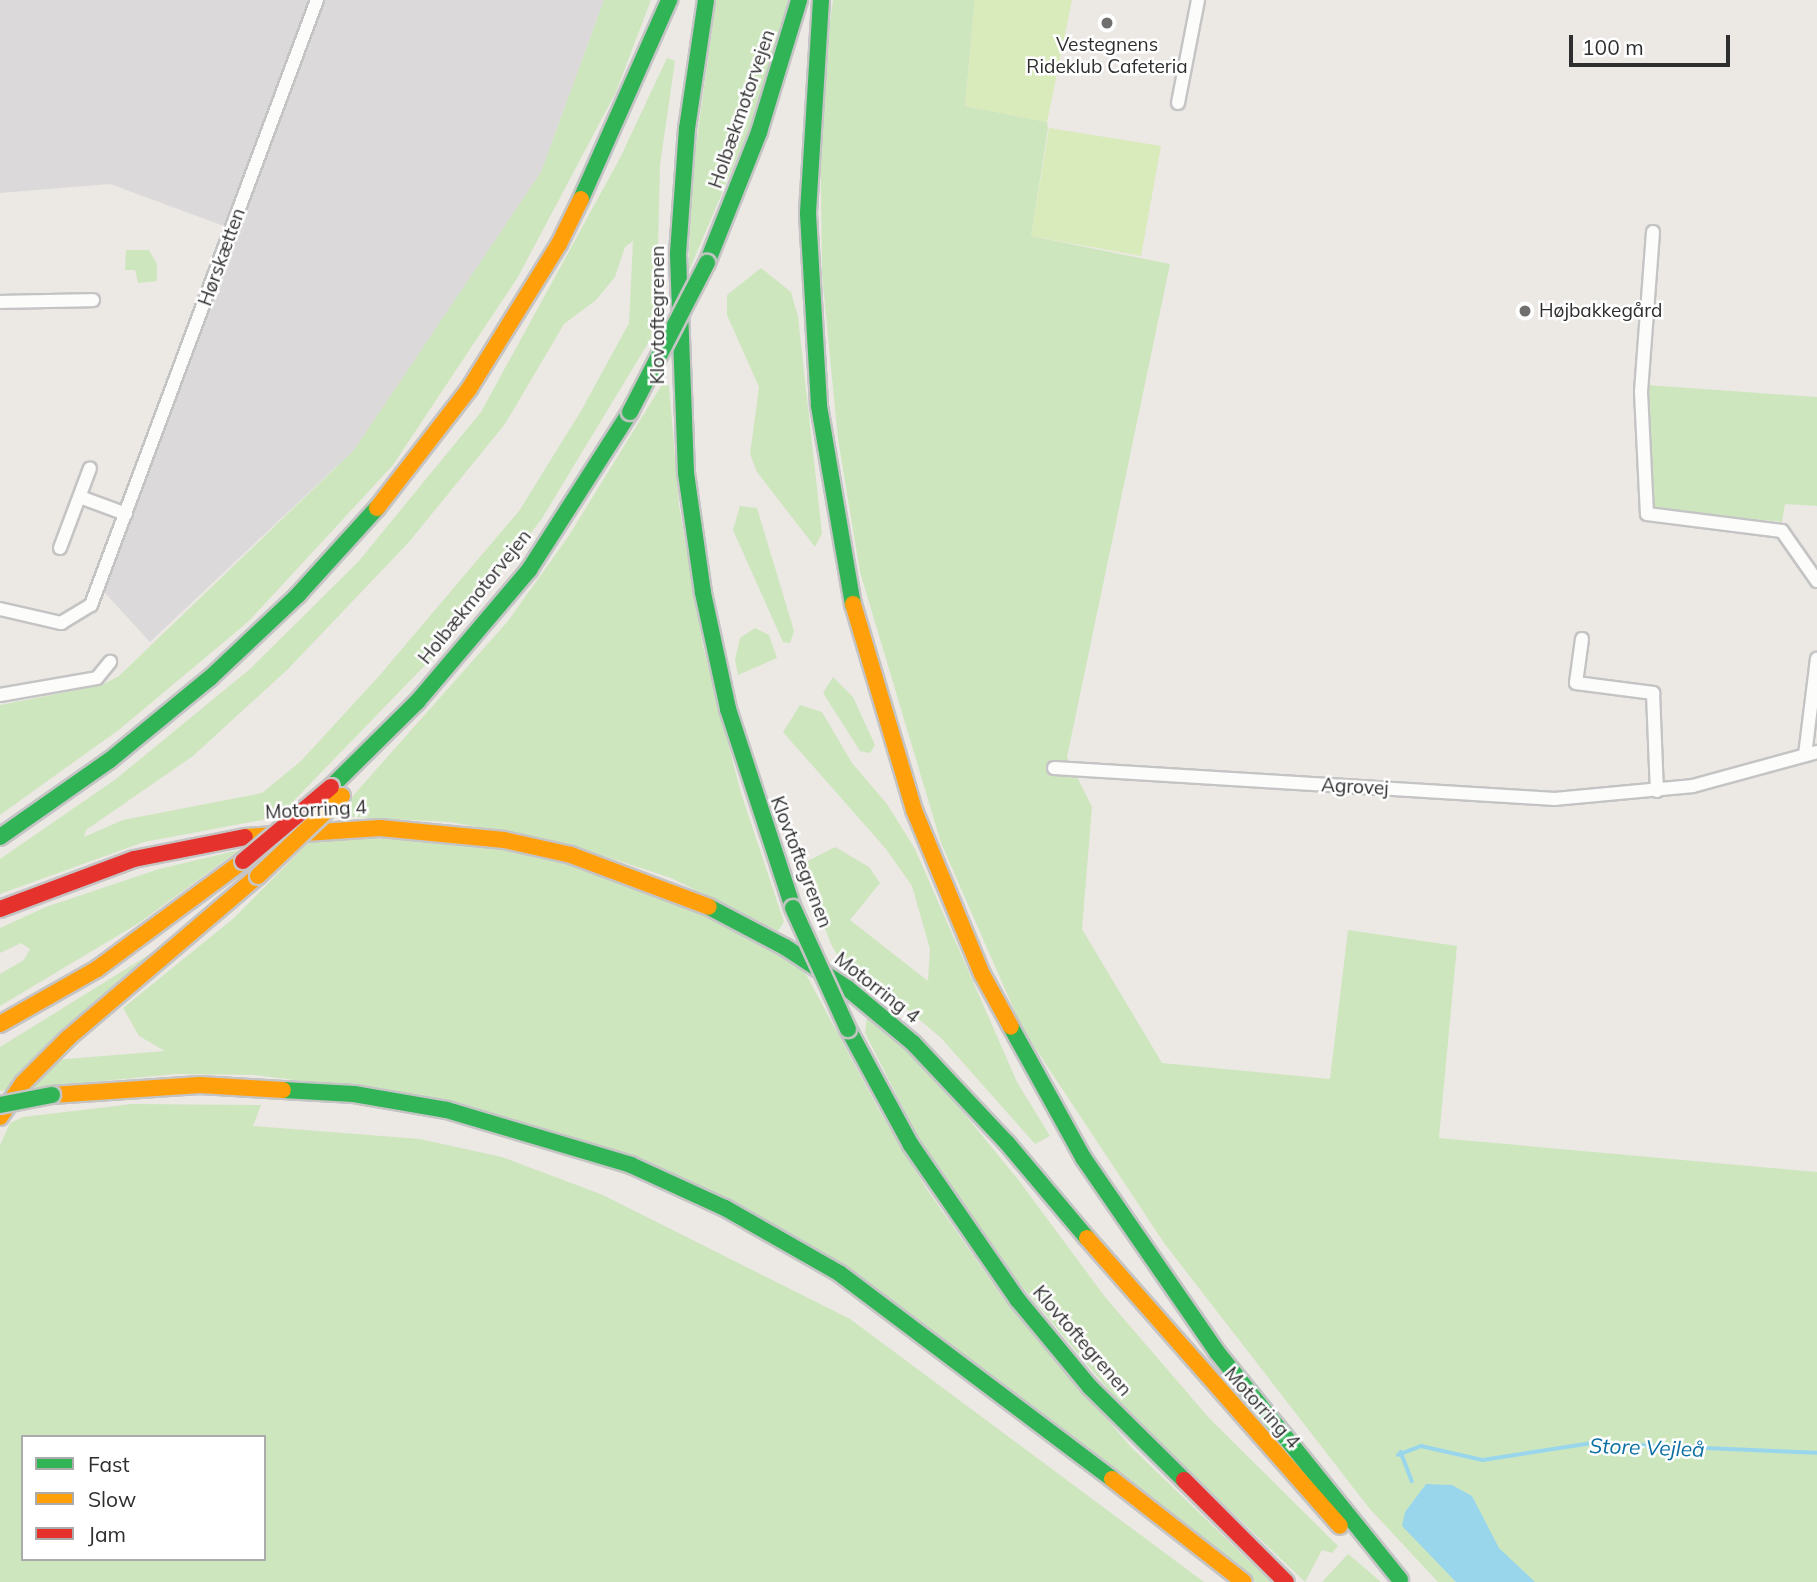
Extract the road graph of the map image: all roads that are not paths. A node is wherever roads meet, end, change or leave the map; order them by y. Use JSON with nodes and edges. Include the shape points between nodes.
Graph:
{"nodes":[{"id":1,"x":317,"y":0,"type":"edge"},
{"id":2,"x":669,"y":0,"type":"edge"},
{"id":3,"x":706,"y":0,"type":"edge"},
{"id":4,"x":799,"y":0,"type":"edge"},
{"id":5,"x":821,"y":0,"type":"edge"},
{"id":6,"x":1198,"y":0,"type":"edge"},
{"id":7,"x":1178,"y":103,"type":"dead end"},
{"id":8,"x":1653,"y":232,"type":"dead end"},
{"id":9,"x":93,"y":300,"type":"dead end"},
{"id":10,"x":0,"y":302,"type":"edge"},
{"id":11,"x":90,"y":468,"type":"dead end"},
{"id":12,"x":80,"y":497,"type":"junction"},
{"id":13,"x":126,"y":514,"type":"junction"},
{"id":14,"x":60,"y":548,"type":"dead end"},
{"id":15,"x":1817,"y":580,"type":"edge"},
{"id":16,"x":0,"y":609,"type":"edge"},
{"id":17,"x":1582,"y":639,"type":"dead end"},
{"id":18,"x":1817,"y":659,"type":"edge"},
{"id":19,"x":110,"y":662,"type":"dead end"},
{"id":20,"x":0,"y":695,"type":"edge"},
{"id":21,"x":1811,"y":753,"type":"edge"},
{"id":22,"x":1054,"y":768,"type":"dead end"},
{"id":23,"x":336,"y":792,"type":"junction"},
{"id":24,"x":1657,"y":792,"type":"junction"},
{"id":25,"x":0,"y":837,"type":"edge"},
{"id":26,"x":0,"y":909,"type":"edge"},
{"id":27,"x":0,"y":1024,"type":"edge"},
{"id":28,"x":0,"y":1105,"type":"edge"},
{"id":29,"x":0,"y":1117,"type":"edge"},
{"id":30,"x":1401,"y":1581,"type":"edge"},
{"id":31,"x":1244,"y":1582,"type":"edge"},
{"id":32,"x":1286,"y":1582,"type":"edge"}],
"edges":[{"from":1,"to":13,"type":"street","name":"Hørskætten"},
{"from":2,"to":25,"type":"highway","via":[[613,136],[559,244],[476,379],[383,502],[298,595],[210,678],[110,760]]},
{"from":3,"to":32,"type":"highway","name":"Klovtoftegrenen","bridge":true,"via":[[690,103],[679,230],[679,376],[686,472],[703,593],[728,709],[793,908],[848,1029],[911,1144],[1018,1300],[1107,1405]]},
{"from":4,"to":23,"type":"highway","name":"Holbækmotorvejen","bridge":true,"via":[[759,132],[707,263],[630,412],[529,570],[484,624],[453,674]]},
{"from":5,"to":30,"type":"highway","via":[[808,214],[819,406],[853,604],[918,821],[995,998],[1112,1205],[1217,1352]]},
{"from":6,"to":7,"type":"street"},
{"from":8,"to":15,"type":"street","via":[[1641,392],[1647,514],[1782,531]]},
{"from":9,"to":10,"type":"street"},
{"from":11,"to":12,"type":"street"},
{"from":12,"to":13,"type":"street"},
{"from":12,"to":14,"type":"street"},
{"from":13,"to":16,"type":"street","name":"Hørskætten","via":[[96,595],[84,613],[61,622],[45,622]]},
{"from":17,"to":24,"type":"street","via":[[1576,683],[1654,694]]},
{"from":18,"to":21,"type":"street","name":"Agrovej"},
{"from":19,"to":20,"type":"street","via":[[97,678]]},
{"from":21,"to":24,"type":"street","name":"Agrovej"},
{"from":22,"to":24,"type":"street","name":"Agrovej","via":[[1555,799]]},
{"from":23,"to":27,"type":"highway","bridge":true,"via":[[97,969]]},
{"from":23,"to":29,"type":"highway","bridge":true,"via":[[258,876],[68,1038],[23,1083]]},
{"from":26,"to":30,"type":"highway","name":"Motorring 4","via":[[134,859],[254,835],[326,829],[441,832],[504,840],[571,855],[687,895],[785,947],[847,988],[913,1043],[1007,1143],[1255,1433],[1355,1542]]},
{"from":28,"to":31,"type":"highway","bridge":true,"via":[[52,1095],[200,1084],[354,1094],[447,1110],[631,1165],[725,1208],[839,1273]]}]}
